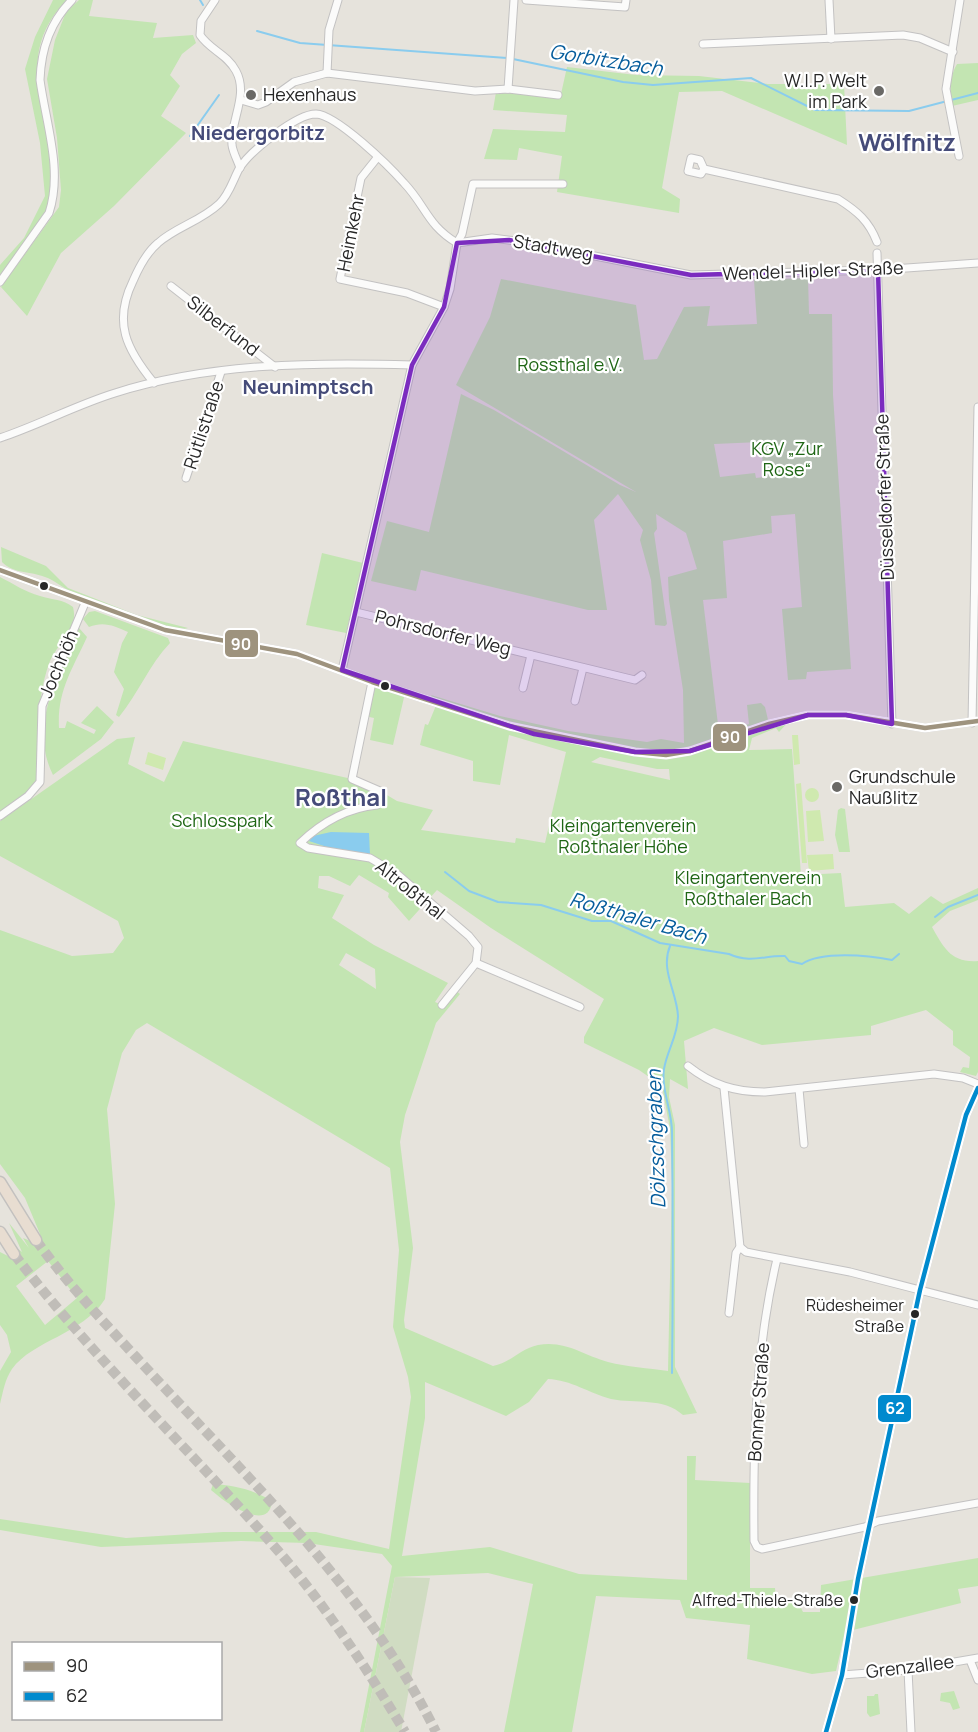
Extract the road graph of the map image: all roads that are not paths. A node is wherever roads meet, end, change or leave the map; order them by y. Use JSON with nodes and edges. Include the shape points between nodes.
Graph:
{"nodes":[{"id":1,"x":72,"y":0,"type":"edge"},
{"id":2,"x":215,"y":0,"type":"edge"},
{"id":3,"x":338,"y":0,"type":"edge"},
{"id":4,"x":514,"y":0,"type":"edge"},
{"id":5,"x":526,"y":0,"type":"edge"},
{"id":6,"x":829,"y":0,"type":"edge"},
{"id":7,"x":960,"y":0,"type":"edge"},
{"id":8,"x":626,"y":4,"type":"edge"},
{"id":9,"x":831,"y":39,"type":"junction"},
{"id":10,"x":703,"y":44,"type":"dead end"},
{"id":11,"x":953,"y":52,"type":"junction"},
{"id":12,"x":327,"y":73,"type":"junction"},
{"id":13,"x":508,"y":89,"type":"junction"},
{"id":14,"x":558,"y":95,"type":"dead end"},
{"id":15,"x":241,"y":100,"type":"junction"},
{"id":16,"x":959,"y":156,"type":"dead end"},
{"id":17,"x":377,"y":158,"type":"junction"},
{"id":18,"x":240,"y":168,"type":"junction"},
{"id":19,"x":704,"y":169,"type":"dead end"},
{"id":20,"x":563,"y":184,"type":"dead end"},
{"id":21,"x":877,"y":242,"type":"dead end"},
{"id":22,"x":457,"y":243,"type":"junction"},
{"id":23,"x":877,"y":253,"type":"dead end"},
{"id":24,"x":978,"y":263,"type":"edge"},
{"id":25,"x":648,"y":267,"type":"joint"},
{"id":26,"x":878,"y":270,"type":"junction"},
{"id":27,"x":0,"y":282,"type":"edge"},
{"id":28,"x":171,"y":285,"type":"dead end"},
{"id":29,"x":444,"y":307,"type":"junction"},
{"id":30,"x":412,"y":365,"type":"junction"},
{"id":31,"x":275,"y":366,"type":"junction"},
{"id":32,"x":221,"y":372,"type":"junction"},
{"id":33,"x":154,"y":383,"type":"junction"},
{"id":34,"x":978,"y":407,"type":"edge"},
{"id":35,"x":0,"y":438,"type":"edge"},
{"id":36,"x":977,"y":467,"type":"edge"},
{"id":37,"x":186,"y":478,"type":"dead end"},
{"id":38,"x":0,"y":570,"type":"edge"},
{"id":39,"x":85,"y":603,"type":"junction"},
{"id":40,"x":356,"y":612,"type":"junction"},
{"id":41,"x":531,"y":655,"type":"junction"},
{"id":42,"x":583,"y":668,"type":"junction"},
{"id":43,"x":342,"y":670,"type":"junction"},
{"id":44,"x":642,"y":675,"type":"dead end"},
{"id":45,"x":372,"y":682,"type":"junction"},
{"id":46,"x":523,"y":688,"type":"dead end"},
{"id":47,"x":575,"y":701,"type":"dead end"},
{"id":48,"x":976,"y":723,"type":"edge"},
{"id":49,"x":892,"y":724,"type":"junction"},
{"id":50,"x":0,"y":816,"type":"edge"},
{"id":51,"x":476,"y":963,"type":"junction"},
{"id":52,"x":442,"y":1005,"type":"dead end"},
{"id":53,"x":580,"y":1007,"type":"dead end"},
{"id":54,"x":688,"y":1066,"type":"dead end"},
{"id":55,"x":978,"y":1086,"type":"edge"},
{"id":56,"x":724,"y":1088,"type":"junction"},
{"id":57,"x":799,"y":1089,"type":"junction"},
{"id":58,"x":804,"y":1144,"type":"dead end"},
{"id":59,"x":0,"y":1182,"type":"edge"},
{"id":60,"x":0,"y":1232,"type":"edge"},
{"id":61,"x":36,"y":1240,"type":"tunnel mouth"},
{"id":62,"x":740,"y":1247,"type":"junction"},
{"id":63,"x":14,"y":1254,"type":"tunnel mouth"},
{"id":64,"x":777,"y":1258,"type":"junction"},
{"id":65,"x":920,"y":1290,"type":"junction"},
{"id":66,"x":978,"y":1305,"type":"edge"},
{"id":67,"x":729,"y":1313,"type":"dead end"},
{"id":68,"x":978,"y":1503,"type":"edge"},
{"id":69,"x":871,"y":1524,"type":"junction"},
{"id":70,"x":978,"y":1658,"type":"edge"},
{"id":71,"x":970,"y":1660,"type":"junction"},
{"id":72,"x":908,"y":1670,"type":"junction"},
{"id":73,"x":842,"y":1675,"type":"junction"},
{"id":74,"x":978,"y":1680,"type":"edge"},
{"id":75,"x":826,"y":1732,"type":"edge"},
{"id":76,"x":911,"y":1732,"type":"edge"}],
"edges":[{"from":1,"to":27,"type":"street","via":[[53,26],[41,65],[55,174],[53,202]]},
{"from":2,"to":15,"type":"street","via":[[201,21],[200,35],[206,44],[225,55],[238,73]]},
{"from":3,"to":12,"type":"street"},
{"from":4,"to":13,"type":"street"},
{"from":5,"to":8,"type":"street"},
{"from":6,"to":9,"type":"street"},
{"from":7,"to":11,"type":"street"},
{"from":9,"to":10,"type":"street"},
{"from":9,"to":11,"type":"street","via":[[903,35]]},
{"from":11,"to":16,"type":"street","via":[[946,89]]},
{"from":12,"to":13,"type":"street","via":[[475,91]]},
{"from":12,"to":15,"type":"street","via":[[294,82],[258,105]]},
{"from":13,"to":14,"type":"street"},
{"from":15,"to":18,"type":"street","via":[[232,146]]},
{"from":17,"to":18,"type":"street","via":[[345,128],[316,114],[283,129]]},
{"from":17,"to":22,"type":"street","via":[[405,183],[439,232]]},
{"from":17,"to":29,"type":"street","name":"Heimkehr","via":[[362,178],[340,279],[407,293]]},
{"from":18,"to":33,"type":"street","via":[[220,203],[159,242],[143,260],[124,300],[123,332]]},
{"from":19,"to":21,"type":"street","via":[[838,200],[857,211],[871,226]]},
{"from":20,"to":22,"type":"street","via":[[473,184]]},
{"from":22,"to":25,"type":"street","name":"Stadtweg","via":[[492,238],[525,242]]},
{"from":22,"to":29,"type":"street"},
{"from":23,"to":26,"type":"street","name":"Düsseldorfer Straße"},
{"from":24,"to":26,"type":"street","name":"Wendel-Hipler-Straße"},
{"from":25,"to":26,"type":"street","name":"Wendel-Hipler-Straße","via":[[691,275]]},
{"from":26,"to":49,"type":"street","name":"Düsseldorfer Straße"},
{"from":28,"to":31,"type":"street","name":"Silberfund"},
{"from":29,"to":30,"type":"street"},
{"from":30,"to":31,"type":"street"},
{"from":30,"to":40,"type":"street"},
{"from":31,"to":32,"type":"street"},
{"from":32,"to":33,"type":"street"},
{"from":32,"to":37,"type":"street","name":"Rütlistraße"},
{"from":33,"to":35,"type":"street","via":[[115,393]]},
{"from":34,"to":36,"type":"street"},
{"from":36,"to":48,"type":"street"},
{"from":38,"to":39,"type":"street"},
{"from":39,"to":43,"type":"street","via":[[180,634],[266,647]]},
{"from":39,"to":50,"type":"street","name":"Jochhöh","via":[[42,706],[40,782]]},
{"from":40,"to":41,"type":"street","name":"Pohrsdorfer Weg"},
{"from":40,"to":43,"type":"street"},
{"from":41,"to":42,"type":"street","name":"Pohrsdorfer Weg"},
{"from":41,"to":46,"type":"street","name":"Pohrsdorfer Weg"},
{"from":42,"to":44,"type":"street","name":"Pohrsdorfer Weg","via":[[634,680]]},
{"from":42,"to":47,"type":"street"},
{"from":43,"to":45,"type":"street"},
{"from":45,"to":49,"type":"street","via":[[534,734],[666,755],[808,715],[839,714]]},
{"from":45,"to":51,"type":"street","name":"Altroßthal","via":[[352,779],[382,792],[377,805],[358,807],[327,822],[300,843],[308,848],[370,858],[397,874],[470,936],[478,947]]},
{"from":48,"to":49,"type":"street","via":[[925,728]]},
{"from":51,"to":52,"type":"street"},
{"from":51,"to":53,"type":"street"},
{"from":54,"to":56,"type":"street"},
{"from":55,"to":57,"type":"street","via":[[963,1078],[934,1074]]},
{"from":55,"to":65,"type":"street","via":[[966,1115]]},
{"from":56,"to":57,"type":"street","via":[[765,1092]]},
{"from":56,"to":62,"type":"street"},
{"from":57,"to":58,"type":"street"},
{"from":59,"to":61,"type":"highway"},
{"from":60,"to":63,"type":"highway"},
{"from":62,"to":64,"type":"street","via":[[746,1252]]},
{"from":62,"to":67,"type":"street"},
{"from":64,"to":65,"type":"street"},
{"from":64,"to":69,"type":"street","name":"Bonner Straße","via":[[756,1405],[754,1541],[762,1549]]},
{"from":65,"to":66,"type":"street"},
{"from":65,"to":69,"type":"street"},
{"from":68,"to":69,"type":"street"},
{"from":69,"to":73,"type":"street"},
{"from":70,"to":71,"type":"street","name":"Grenzallee"},
{"from":71,"to":72,"type":"street","name":"Grenzallee"},
{"from":71,"to":74,"type":"street"},
{"from":72,"to":73,"type":"street","name":"Grenzallee"},
{"from":72,"to":76,"type":"street"},
{"from":73,"to":75,"type":"street"}]}
